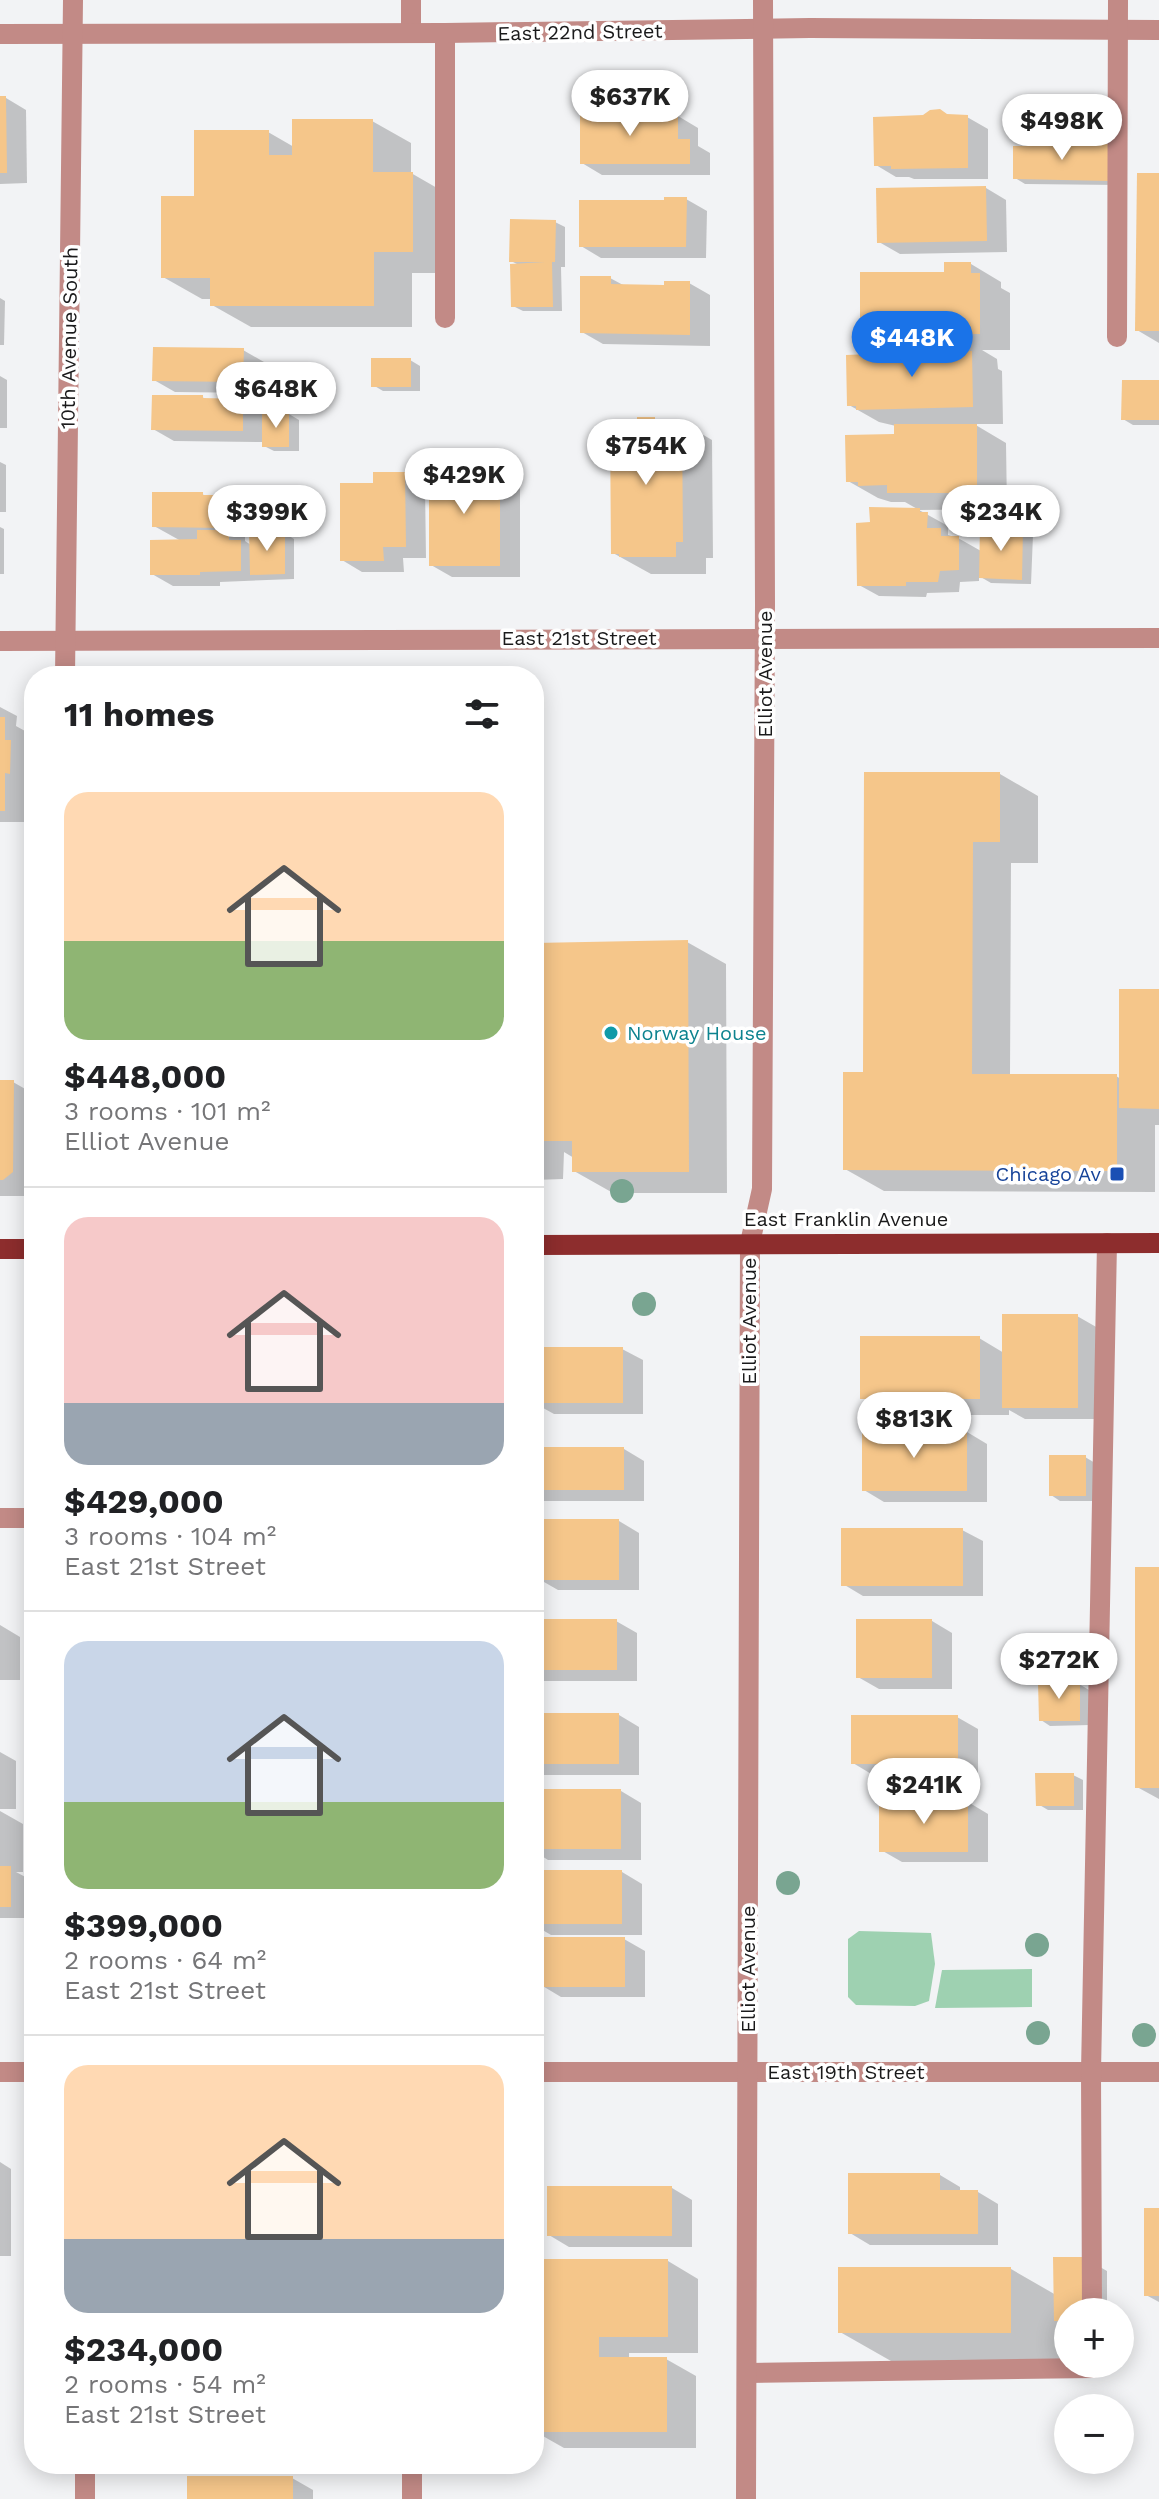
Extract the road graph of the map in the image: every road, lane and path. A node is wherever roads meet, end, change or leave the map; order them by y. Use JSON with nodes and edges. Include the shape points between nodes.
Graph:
{"nodes":[{"id":1,"x":73,"y":0,"type":"edge"},
{"id":2,"x":411,"y":0,"type":"edge"},
{"id":3,"x":763,"y":0,"type":"edge"},
{"id":4,"x":1118,"y":0,"type":"edge"},
{"id":5,"x":763,"y":29,"type":"junction"},
{"id":6,"x":1159,"y":30,"type":"edge"},
{"id":7,"x":1118,"y":31,"type":"junction"},
{"id":8,"x":411,"y":32,"type":"junction"},
{"id":9,"x":72,"y":33,"type":"junction"},
{"id":10,"x":445,"y":33,"type":"junction"},
{"id":11,"x":0,"y":34,"type":"edge"},
{"id":12,"x":445,"y":318,"type":"dead end"},
{"id":13,"x":1117,"y":337,"type":"dead end"},
{"id":14,"x":764,"y":638,"type":"junction"},
{"id":15,"x":1159,"y":638,"type":"edge"},
{"id":16,"x":0,"y":641,"type":"edge"},
{"id":17,"x":65,"y":641,"type":"junction"},
{"id":18,"x":65,"y":666,"type":"edge"},
{"id":19,"x":750,"y":1243,"type":"junction"},
{"id":20,"x":1107,"y":1243,"type":"junction"},
{"id":21,"x":1159,"y":1243,"type":"edge"},
{"id":22,"x":544,"y":1245,"type":"edge"},
{"id":23,"x":0,"y":1249,"type":"edge"},
{"id":24,"x":24,"y":1249,"type":"edge"},
{"id":25,"x":0,"y":1518,"type":"edge"},
{"id":26,"x":24,"y":1518,"type":"edge"},
{"id":27,"x":0,"y":2072,"type":"edge"},
{"id":28,"x":24,"y":2072,"type":"edge"},
{"id":29,"x":544,"y":2072,"type":"edge"},
{"id":30,"x":748,"y":2072,"type":"junction"},
{"id":31,"x":1091,"y":2072,"type":"junction"},
{"id":32,"x":1159,"y":2072,"type":"edge"},
{"id":33,"x":1092,"y":2298,"type":"edge"},
{"id":34,"x":1054,"y":2369,"type":"edge"},
{"id":35,"x":747,"y":2373,"type":"junction"},
{"id":36,"x":85,"y":2474,"type":"edge"},
{"id":37,"x":412,"y":2474,"type":"edge"},
{"id":38,"x":85,"y":2499,"type":"edge"},
{"id":39,"x":412,"y":2499,"type":"edge"},
{"id":40,"x":746,"y":2499,"type":"edge"}],
"edges":[{"from":1,"to":9,"type":"street","name":"10th Avenue South"},
{"from":2,"to":8,"type":"street"},
{"from":3,"to":5,"type":"street","name":"Elliot Avenue"},
{"from":4,"to":7,"type":"street"},
{"from":5,"to":7,"type":"street","name":"East 22nd Street"},
{"from":5,"to":10,"type":"street","name":"East 22nd Street"},
{"from":5,"to":14,"type":"street","name":"Elliot Avenue"},
{"from":6,"to":7,"type":"street","name":"East 22nd Street"},
{"from":7,"to":13,"type":"street"},
{"from":8,"to":9,"type":"street","name":"East 22nd Street"},
{"from":8,"to":10,"type":"street","name":"East 22nd Street"},
{"from":9,"to":11,"type":"street","name":"East 22nd Street"},
{"from":9,"to":17,"type":"street","name":"10th Avenue South"},
{"from":10,"to":12,"type":"street"},
{"from":14,"to":15,"type":"street","name":"East 21st Street"},
{"from":14,"to":17,"type":"street","name":"East 21st Street"},
{"from":14,"to":19,"type":"street","name":"Elliot Avenue","via":[[762,1189]]},
{"from":16,"to":17,"type":"street","name":"East 21st Street"},
{"from":17,"to":18,"type":"street","name":"10th Avenue South"},
{"from":19,"to":20,"type":"main road","name":"East Franklin Avenue"},
{"from":19,"to":22,"type":"main road","name":"East Franklin Avenue"},
{"from":19,"to":30,"type":"street","name":"Elliot Avenue"},
{"from":20,"to":21,"type":"main road","name":"East Franklin Avenue"},
{"from":20,"to":31,"type":"street"},
{"from":23,"to":24,"type":"main road"},
{"from":25,"to":26,"type":"street"},
{"from":27,"to":28,"type":"street"},
{"from":29,"to":30,"type":"street","name":"East 19th Street"},
{"from":30,"to":31,"type":"street","name":"East 19th Street"},
{"from":30,"to":35,"type":"street","name":"Elliot Avenue"},
{"from":31,"to":32,"type":"street","name":"East 19th Street"},
{"from":31,"to":33,"type":"street"},
{"from":34,"to":35,"type":"street"},
{"from":35,"to":40,"type":"street","name":"Elliot Avenue"},
{"from":36,"to":38,"type":"street"},
{"from":37,"to":39,"type":"street"}]}
